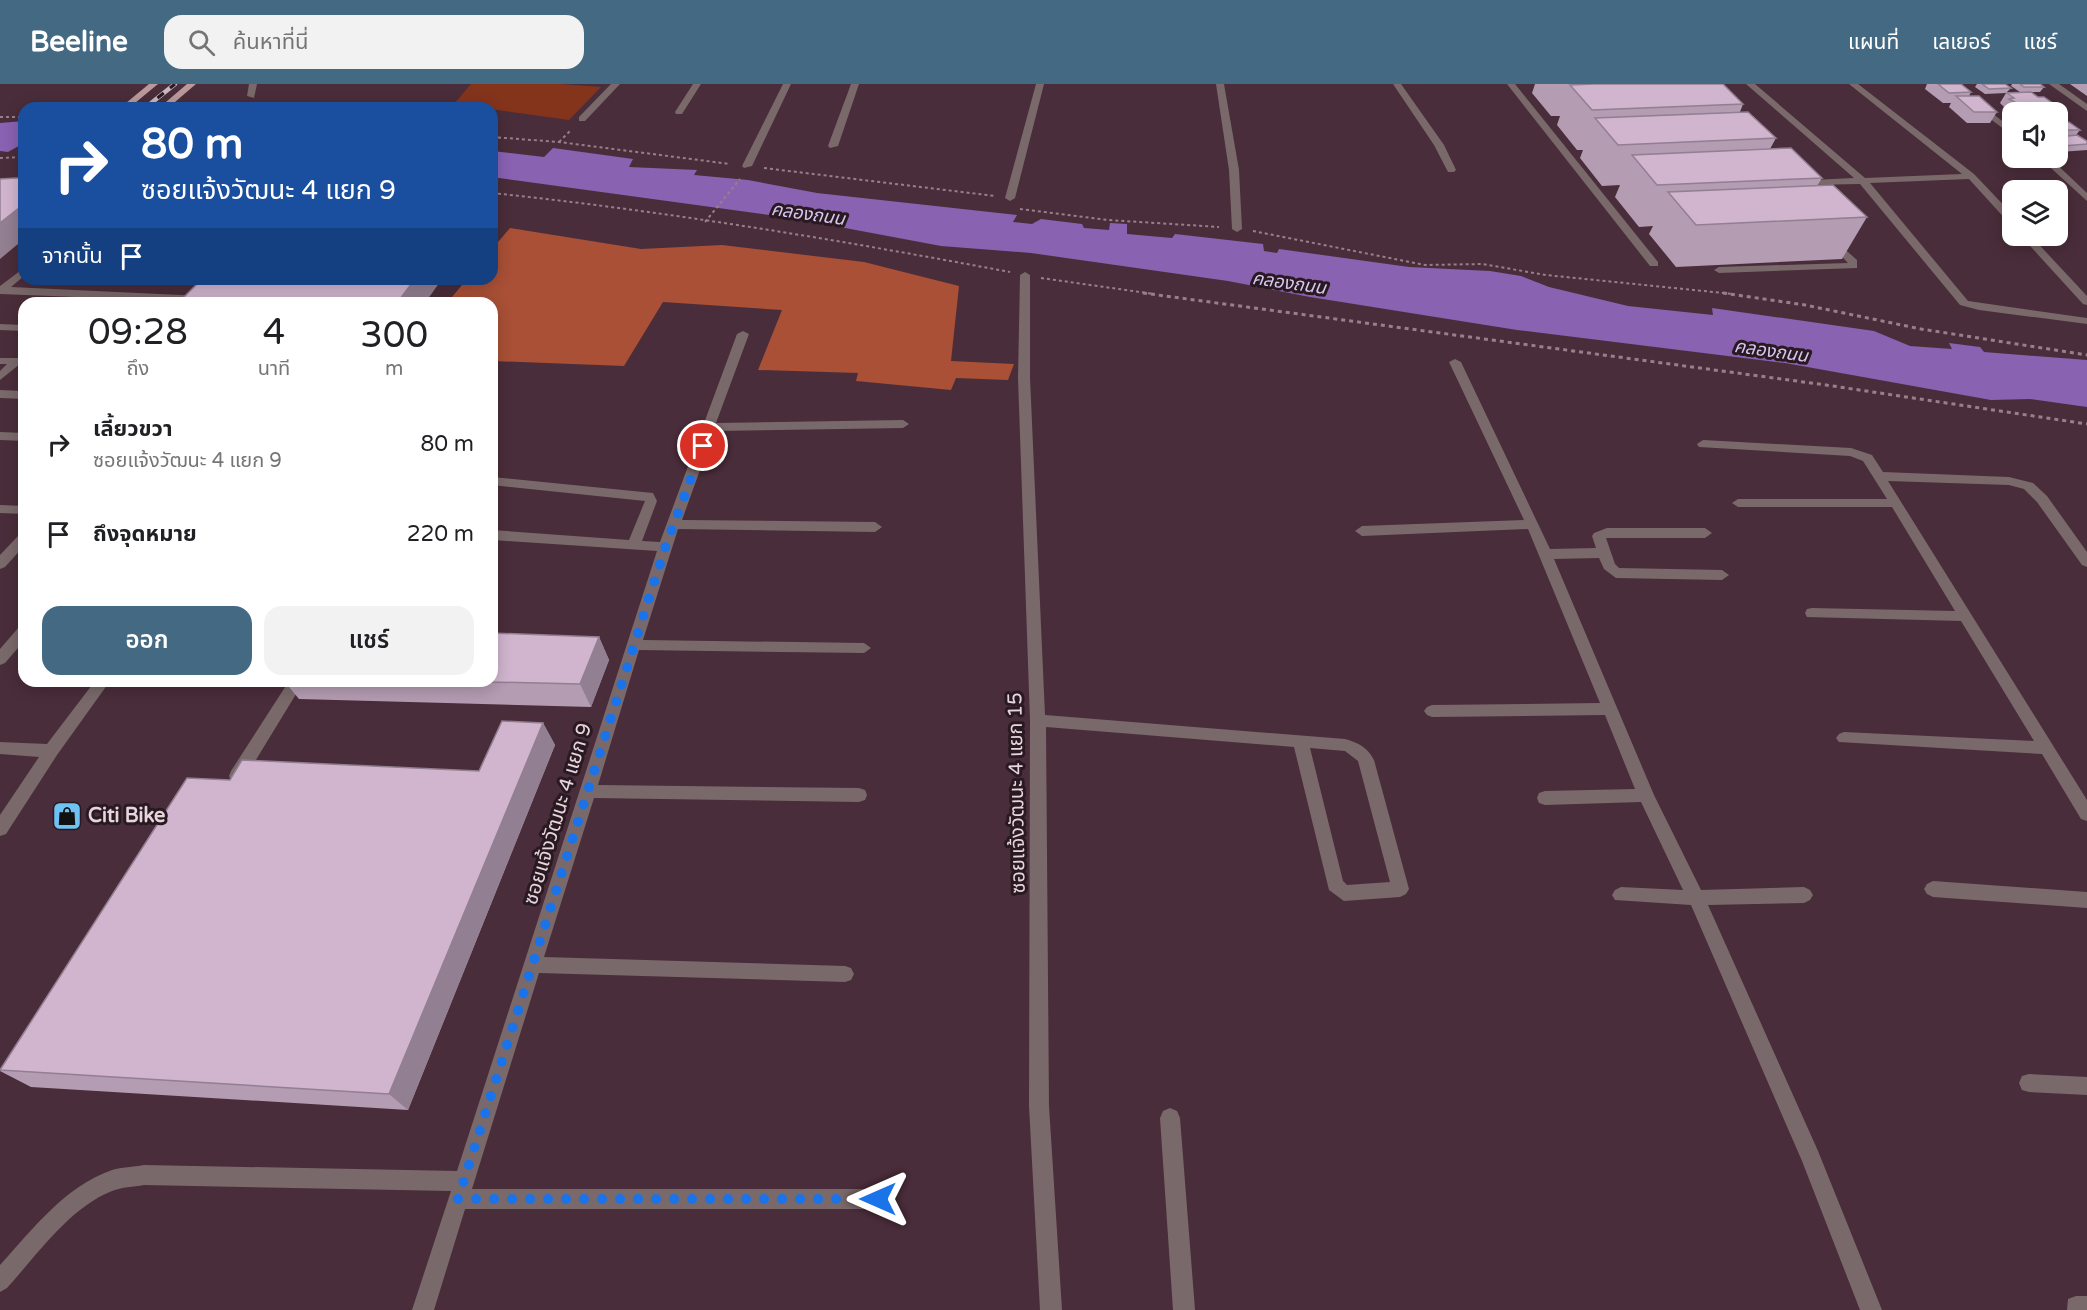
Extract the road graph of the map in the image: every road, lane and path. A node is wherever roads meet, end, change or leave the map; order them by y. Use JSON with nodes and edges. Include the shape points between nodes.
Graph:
{"nodes":[{"id":1,"x":253,"y":84,"type":"edge"},
{"id":2,"x":616,"y":84,"type":"edge"},
{"id":3,"x":697,"y":84,"type":"edge"},
{"id":4,"x":788,"y":84,"type":"edge"},
{"id":5,"x":855,"y":84,"type":"edge"},
{"id":6,"x":1040,"y":84,"type":"edge"},
{"id":7,"x":1220,"y":84,"type":"edge"},
{"id":8,"x":1397,"y":84,"type":"edge"},
{"id":9,"x":1750,"y":84,"type":"edge"},
{"id":10,"x":1853,"y":84,"type":"edge"},
{"id":11,"x":1948,"y":84,"type":"edge"},
{"id":12,"x":2053,"y":84,"type":"edge"},
{"id":13,"x":151,"y":86,"type":"edge"},
{"id":14,"x":1513,"y":86,"type":"edge"},
{"id":15,"x":189,"y":87,"type":"edge"},
{"id":16,"x":1526,"y":88,"type":"dead end"},
{"id":17,"x":251,"y":96,"type":"dead end"},
{"id":18,"x":131,"y":102,"type":"edge"},
{"id":19,"x":170,"y":102,"type":"edge"},
{"id":20,"x":2087,"y":108,"type":"edge"},
{"id":21,"x":679,"y":112,"type":"dead end"},
{"id":22,"x":0,"y":117,"type":"edge"},
{"id":23,"x":18,"y":117,"type":"edge"},
{"id":24,"x":582,"y":119,"type":"dead end"},
{"id":25,"x":1552,"y":119,"type":"dead end"},
{"id":26,"x":1540,"y":120,"type":"junction"},
{"id":27,"x":2002,"y":125,"type":"edge"},
{"id":28,"x":498,"y":137,"type":"edge"},
{"id":29,"x":833,"y":146,"type":"dead end"},
{"id":30,"x":1580,"y":154,"type":"dead end"},
{"id":31,"x":1568,"y":155,"type":"junction"},
{"id":32,"x":18,"y":157,"type":"edge"},
{"id":33,"x":0,"y":158,"type":"edge"},
{"id":34,"x":747,"y":166,"type":"junction"},
{"id":35,"x":2056,"y":168,"type":"edge"},
{"id":36,"x":1451,"y":170,"type":"dead end"},
{"id":37,"x":1971,"y":176,"type":"junction"},
{"id":38,"x":18,"y":177,"type":"edge"},
{"id":39,"x":741,"y":178,"type":"dead end"},
{"id":40,"x":1862,"y":180,"type":"junction"},
{"id":41,"x":18,"y":183,"type":"edge"},
{"id":42,"x":1812,"y":183,"type":"edge"},
{"id":43,"x":1610,"y":192,"type":"dead end"},
{"id":44,"x":1599,"y":193,"type":"junction"},
{"id":45,"x":498,"y":195,"type":"edge"},
{"id":46,"x":1010,"y":198,"type":"junction"},
{"id":47,"x":2087,"y":198,"type":"edge"},
{"id":48,"x":2002,"y":209,"type":"edge"},
{"id":49,"x":704,"y":223,"type":"junction"},
{"id":50,"x":1237,"y":229,"type":"junction"},
{"id":51,"x":1641,"y":231,"type":"dead end"},
{"id":52,"x":1822,"y":231,"type":"edge"},
{"id":53,"x":1630,"y":232,"type":"junction"},
{"id":54,"x":2035,"y":246,"type":"edge"},
{"id":55,"x":1654,"y":264,"type":"dead end"},
{"id":56,"x":1719,"y":270,"type":"edge"},
{"id":57,"x":1024,"y":275,"type":"junction"},
{"id":58,"x":18,"y":276,"type":"edge"},
{"id":59,"x":1,"y":290,"type":"edge"},
{"id":60,"x":164,"y":297,"type":"edge"},
{"id":61,"x":2087,"y":302,"type":"edge"},
{"id":62,"x":2087,"y":321,"type":"edge"},
{"id":63,"x":0,"y":327,"type":"edge"},
{"id":64,"x":18,"y":328,"type":"edge"},
{"id":65,"x":743,"y":334,"type":"dead end"},
{"id":66,"x":2087,"y":355,"type":"edge"},
{"id":67,"x":0,"y":361,"type":"edge"},
{"id":68,"x":18,"y":361,"type":"edge"},
{"id":69,"x":1455,"y":362,"type":"dead end"},
{"id":70,"x":18,"y":363,"type":"edge"},
{"id":71,"x":0,"y":376,"type":"edge"},
{"id":72,"x":0,"y":394,"type":"edge"},
{"id":73,"x":18,"y":395,"type":"edge"},
{"id":74,"x":903,"y":424,"type":"dead end"},
{"id":75,"x":2087,"y":424,"type":"edge"},
{"id":76,"x":711,"y":427,"type":"junction"},
{"id":77,"x":0,"y":436,"type":"edge"},
{"id":78,"x":18,"y":437,"type":"edge"},
{"id":79,"x":1703,"y":444,"type":"dead end"},
{"id":80,"x":1879,"y":476,"type":"junction"},
{"id":81,"x":498,"y":482,"type":"edge"},
{"id":82,"x":1738,"y":503,"type":"dead end"},
{"id":83,"x":1895,"y":503,"type":"junction"},
{"id":84,"x":0,"y":509,"type":"edge"},
{"id":85,"x":18,"y":510,"type":"edge"},
{"id":86,"x":673,"y":524,"type":"junction"},
{"id":87,"x":1533,"y":524,"type":"junction"},
{"id":88,"x":875,"y":527,"type":"dead end"},
{"id":89,"x":1362,"y":531,"type":"dead end"},
{"id":90,"x":1705,"y":533,"type":"dead end"},
{"id":91,"x":498,"y":535,"type":"edge"},
{"id":92,"x":18,"y":544,"type":"edge"},
{"id":93,"x":634,"y":544,"type":"junction"},
{"id":94,"x":665,"y":548,"type":"junction"},
{"id":95,"x":1604,"y":553,"type":"junction"},
{"id":96,"x":1545,"y":554,"type":"junction"},
{"id":97,"x":2087,"y":562,"type":"edge"},
{"id":98,"x":0,"y":564,"type":"edge"},
{"id":99,"x":1722,"y":575,"type":"dead end"},
{"id":100,"x":1812,"y":613,"type":"dead end"},
{"id":101,"x":1963,"y":616,"type":"junction"},
{"id":102,"x":18,"y":638,"type":"edge"},
{"id":103,"x":634,"y":645,"type":"junction"},
{"id":104,"x":864,"y":648,"type":"dead end"},
{"id":105,"x":0,"y":659,"type":"edge"},
{"id":106,"x":99,"y":687,"type":"edge"},
{"id":107,"x":293,"y":687,"type":"edge"},
{"id":108,"x":1610,"y":709,"type":"junction"},
{"id":109,"x":1432,"y":711,"type":"dead end"},
{"id":110,"x":1038,"y":720,"type":"junction"},
{"id":111,"x":1844,"y":738,"type":"dead end"},
{"id":112,"x":1301,"y":743,"type":"junction"},
{"id":113,"x":0,"y":748,"type":"edge"},
{"id":114,"x":2046,"y":748,"type":"junction"},
{"id":115,"x":51,"y":751,"type":"junction"},
{"id":116,"x":229,"y":789,"type":"edge"},
{"id":117,"x":587,"y":791,"type":"junction"},
{"id":118,"x":859,"y":795,"type":"dead end"},
{"id":119,"x":1646,"y":795,"type":"junction"},
{"id":120,"x":1545,"y":798,"type":"dead end"},
{"id":121,"x":2087,"y":814,"type":"edge"},
{"id":122,"x":0,"y":829,"type":"edge"},
{"id":123,"x":1933,"y":890,"type":"dead end"},
{"id":124,"x":1620,"y":895,"type":"dead end"},
{"id":125,"x":1804,"y":895,"type":"dead end"},
{"id":126,"x":1696,"y":898,"type":"junction"},
{"id":127,"x":2087,"y":900,"type":"edge"},
{"id":128,"x":533,"y":965,"type":"junction"},
{"id":129,"x":845,"y":974,"type":"dead end"},
{"id":130,"x":2029,"y":1083,"type":"dead end"},
{"id":131,"x":2087,"y":1086,"type":"edge"},
{"id":132,"x":1170,"y":1118,"type":"dead end"},
{"id":133,"x":460,"y":1190,"type":"junction"},
{"id":134,"x":878,"y":1199,"type":"dead end"},
{"id":135,"x":0,"y":1281,"type":"edge"},
{"id":136,"x":423,"y":1310,"type":"edge"},
{"id":137,"x":1051,"y":1310,"type":"edge"},
{"id":138,"x":1184,"y":1310,"type":"edge"},
{"id":139,"x":1871,"y":1310,"type":"edge"}],
"edges":[{"from":1,"to":17,"type":"street"},
{"from":2,"to":24,"type":"street"},
{"from":3,"to":21,"type":"street"},
{"from":4,"to":34,"type":"street"},
{"from":5,"to":29,"type":"street"},
{"from":6,"to":46,"type":"street"},
{"from":7,"to":50,"type":"street","via":[[1234,170]]},
{"from":8,"to":36,"type":"street","via":[[1439,145]]},
{"from":9,"to":40,"type":"street"},
{"from":10,"to":37,"type":"street"},
{"from":11,"to":27,"type":"street"},
{"from":12,"to":20,"type":"street"},
{"from":13,"to":18,"type":"main road"},
{"from":14,"to":16,"type":"street"},
{"from":14,"to":26,"type":"street"},
{"from":15,"to":19,"type":"main road"},
{"from":22,"to":23,"type":"path"},
{"from":25,"to":26,"type":"street"},
{"from":26,"to":31,"type":"street"},
{"from":28,"to":34,"type":"path"},
{"from":30,"to":31,"type":"street"},
{"from":31,"to":44,"type":"street"},
{"from":32,"to":33,"type":"path"},
{"from":34,"to":46,"type":"path"},
{"from":35,"to":47,"type":"street"},
{"from":37,"to":40,"type":"street"},
{"from":37,"to":48,"type":"street"},
{"from":38,"to":41,"type":"path","via":[[11,183]]},
{"from":39,"to":49,"type":"path"},
{"from":40,"to":42,"type":"street"},
{"from":40,"to":62,"type":"street","via":[[1964,303]]},
{"from":43,"to":44,"type":"street"},
{"from":44,"to":53,"type":"street"},
{"from":45,"to":49,"type":"path"},
{"from":46,"to":50,"type":"path","via":[[1010,208]]},
{"from":49,"to":57,"type":"path","via":[[892,250]]},
{"from":50,"to":66,"type":"path","via":[[1425,266],[1482,264],[1546,275],[1719,292]]},
{"from":51,"to":53,"type":"street"},
{"from":52,"to":56,"type":"street","via":[[1853,266]]},
{"from":53,"to":55,"type":"street"},
{"from":54,"to":61,"type":"street"},
{"from":57,"to":75,"type":"path"},
{"from":57,"to":110,"type":"street","name":"ซอยแจ้งวัฒนะ 4 แยก 15","via":[[1024,400]]},
{"from":58,"to":59,"type":"street"},
{"from":59,"to":60,"type":"street"},
{"from":63,"to":64,"type":"street"},
{"from":65,"to":76,"type":"street","name":"ซอยแจ้งวัฒนะ 4 แยก 9"},
{"from":67,"to":68,"type":"street"},
{"from":69,"to":87,"type":"street"},
{"from":70,"to":71,"type":"street"},
{"from":72,"to":73,"type":"street"},
{"from":74,"to":76,"type":"street"},
{"from":76,"to":86,"type":"street","name":"ซอยแจ้งวัฒนะ 4 แยก 9"},
{"from":77,"to":78,"type":"street"},
{"from":79,"to":80,"type":"street","via":[[1851,452],[1868,458]]},
{"from":80,"to":83,"type":"street"},
{"from":80,"to":97,"type":"street","via":[[2009,481],[2028,486],[2042,499]]},
{"from":81,"to":93,"type":"street","via":[[648,496],[651,501]]},
{"from":82,"to":83,"type":"street"},
{"from":83,"to":101,"type":"street"},
{"from":84,"to":85,"type":"street"},
{"from":86,"to":88,"type":"street"},
{"from":86,"to":94,"type":"street","name":"ซอยแจ้งวัฒนะ 4 แยก 9"},
{"from":87,"to":89,"type":"street"},
{"from":87,"to":96,"type":"street"},
{"from":90,"to":95,"type":"street","via":[[1607,533],[1599,536]]},
{"from":91,"to":93,"type":"street"},
{"from":92,"to":98,"type":"street"},
{"from":93,"to":94,"type":"street"},
{"from":94,"to":103,"type":"street","name":"ซอยแจ้งวัฒนะ 4 แยก 9"},
{"from":95,"to":96,"type":"street"},
{"from":95,"to":99,"type":"street","via":[[1616,573]]},
{"from":96,"to":108,"type":"street"},
{"from":100,"to":101,"type":"street"},
{"from":101,"to":114,"type":"street"},
{"from":102,"to":105,"type":"street"},
{"from":103,"to":104,"type":"street"},
{"from":103,"to":117,"type":"street","name":"ซอยแจ้งวัฒนะ 4 แยก 9"},
{"from":106,"to":115,"type":"street"},
{"from":107,"to":116,"type":"street"},
{"from":108,"to":109,"type":"street"},
{"from":108,"to":119,"type":"street"},
{"from":110,"to":112,"type":"street"},
{"from":110,"to":137,"type":"street","name":"ซอยแจ้งวัฒนะ 4 แยก 15","via":[[1039,1106]]},
{"from":111,"to":114,"type":"street"},
{"from":112,"to":112,"type":"street","via":[[1345,745],[1362,752],[1400,889],[1344,892],[1335,885]]},
{"from":113,"to":115,"type":"street"},
{"from":114,"to":121,"type":"street"},
{"from":115,"to":122,"type":"street"},
{"from":117,"to":118,"type":"street"},
{"from":117,"to":128,"type":"street","name":"ซอยแจ้งวัฒนะ 4 แยก 9"},
{"from":119,"to":120,"type":"street"},
{"from":119,"to":126,"type":"street"},
{"from":123,"to":127,"type":"street"},
{"from":124,"to":126,"type":"street"},
{"from":125,"to":126,"type":"street"},
{"from":126,"to":139,"type":"street","via":[[1811,1158]]},
{"from":128,"to":129,"type":"street"},
{"from":128,"to":133,"type":"street","name":"ซอยแจ้งวัฒนะ 4 แยก 9"},
{"from":130,"to":131,"type":"street"},
{"from":132,"to":138,"type":"street"},
{"from":133,"to":134,"type":"street"},
{"from":133,"to":135,"type":"street","via":[[144,1175],[123,1178],[90,1191],[71,1206]]},
{"from":133,"to":136,"type":"street","name":"ซอยแจ้งวัฒนะ 4 แยก 9"}]}
